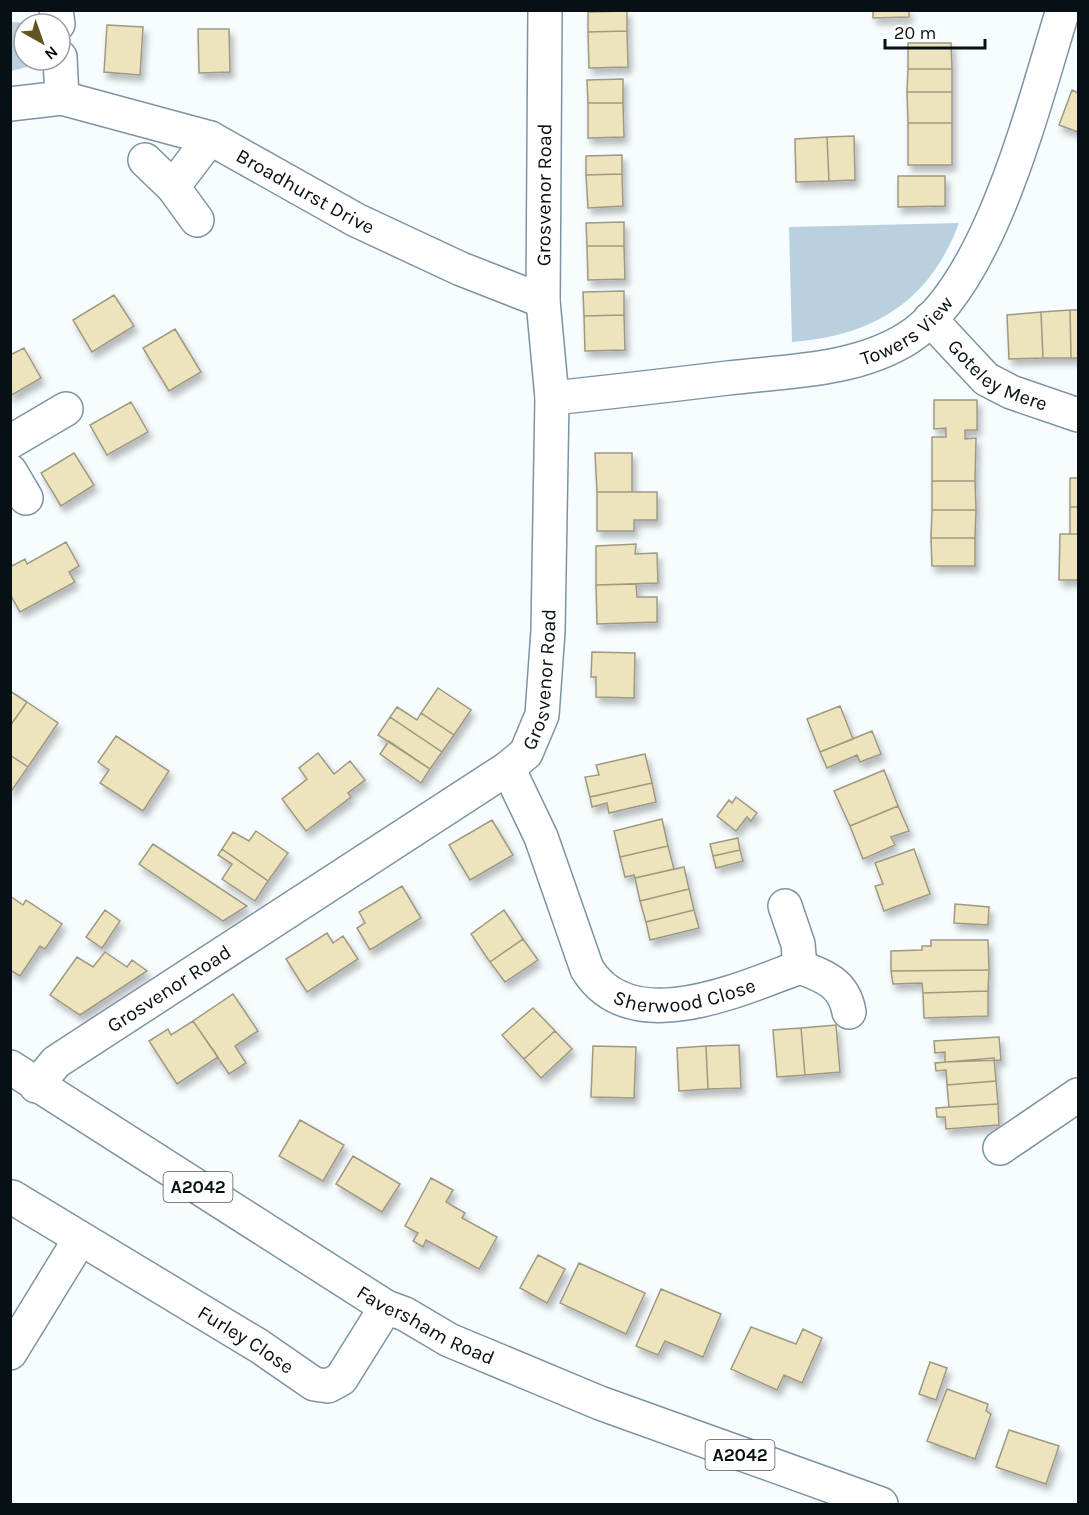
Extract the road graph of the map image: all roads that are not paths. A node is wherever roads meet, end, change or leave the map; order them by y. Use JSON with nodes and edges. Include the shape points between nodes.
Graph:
{"nodes":[{"id":1,"x":545,"y":10,"type":"edge"},
{"id":2,"x":1063,"y":10,"type":"edge"},
{"id":3,"x":61,"y":72,"type":"edge"},
{"id":4,"x":62,"y":98,"type":"junction"},
{"id":5,"x":10,"y":104,"type":"edge"},
{"id":6,"x":210,"y":138,"type":"junction"},
{"id":7,"x":146,"y":160,"type":"dead end"},
{"id":8,"x":173,"y":187,"type":"junction"},
{"id":9,"x":197,"y":220,"type":"dead end"},
{"id":10,"x":543,"y":301,"type":"junction"},
{"id":11,"x":930,"y":319,"type":"junction"},
{"id":12,"x":552,"y":398,"type":"junction"},
{"id":13,"x":66,"y":409,"type":"dead end"},
{"id":14,"x":1078,"y":415,"type":"edge"},
{"id":15,"x":10,"y":442,"type":"edge"},
{"id":16,"x":508,"y":768,"type":"junction"},
{"id":17,"x":785,"y":906,"type":"dead end"},
{"id":18,"x":800,"y":967,"type":"junction"},
{"id":19,"x":849,"y":1012,"type":"dead end"},
{"id":20,"x":18,"y":1074,"type":"edge"},
{"id":21,"x":1078,"y":1095,"type":"edge"},
{"id":22,"x":1000,"y":1148,"type":"dead end"},
{"id":23,"x":12,"y":1197,"type":"edge"},
{"id":24,"x":80,"y":1239,"type":"junction"},
{"id":25,"x":386,"y":1307,"type":"junction"},
{"id":26,"x":10,"y":1353,"type":"edge"},
{"id":27,"x":881,"y":1504,"type":"edge"}],
"edges":[{"from":1,"to":10,"type":"street","name":"Grosvenor Road"},
{"from":2,"to":11,"type":"street","name":"Towers View","via":[[993,220],[959,283]]},
{"from":3,"to":4,"type":"street"},
{"from":4,"to":5,"type":"street","name":"Broadhurst Drive"},
{"from":4,"to":6,"type":"street","name":"Broadhurst Drive"},
{"from":6,"to":8,"type":"street"},
{"from":6,"to":10,"type":"street","name":"Broadhurst Drive","via":[[356,220]]},
{"from":7,"to":8,"type":"street"},
{"from":8,"to":9,"type":"street"},
{"from":10,"to":12,"type":"street","name":"Grosvenor Road"},
{"from":11,"to":12,"type":"street","name":"Towers View","via":[[908,338],[835,366]]},
{"from":11,"to":14,"type":"street","name":"Goteley Mere","via":[[986,379]]},
{"from":12,"to":16,"type":"street","name":"Grosvenor Road","via":[[548,631],[542,715],[526,753]]},
{"from":13,"to":15,"type":"street"},
{"from":16,"to":18,"type":"street","name":"Sherwood Close","via":[[541,837],[587,969],[609,993],[624,1000],[669,1005],[708,1000]]},
{"from":16,"to":20,"type":"street","name":"Grosvenor Road","via":[[56,1062]]},
{"from":17,"to":18,"type":"street","via":[[798,944]]},
{"from":18,"to":19,"type":"street","via":[[829,978],[840,988]]},
{"from":20,"to":25,"type":"street","name":"Faversham Road","number":"A2042"},
{"from":21,"to":22,"type":"street"},
{"from":23,"to":24,"type":"street","name":"Furley Close"},
{"from":24,"to":25,"type":"street","name":"Furley Close","via":[[259,1346],[314,1384],[328,1386],[341,1378]]},
{"from":24,"to":26,"type":"street"},
{"from":25,"to":27,"type":"street","name":"Faversham Road","number":"A2042","via":[[449,1340],[600,1403]]}]}
